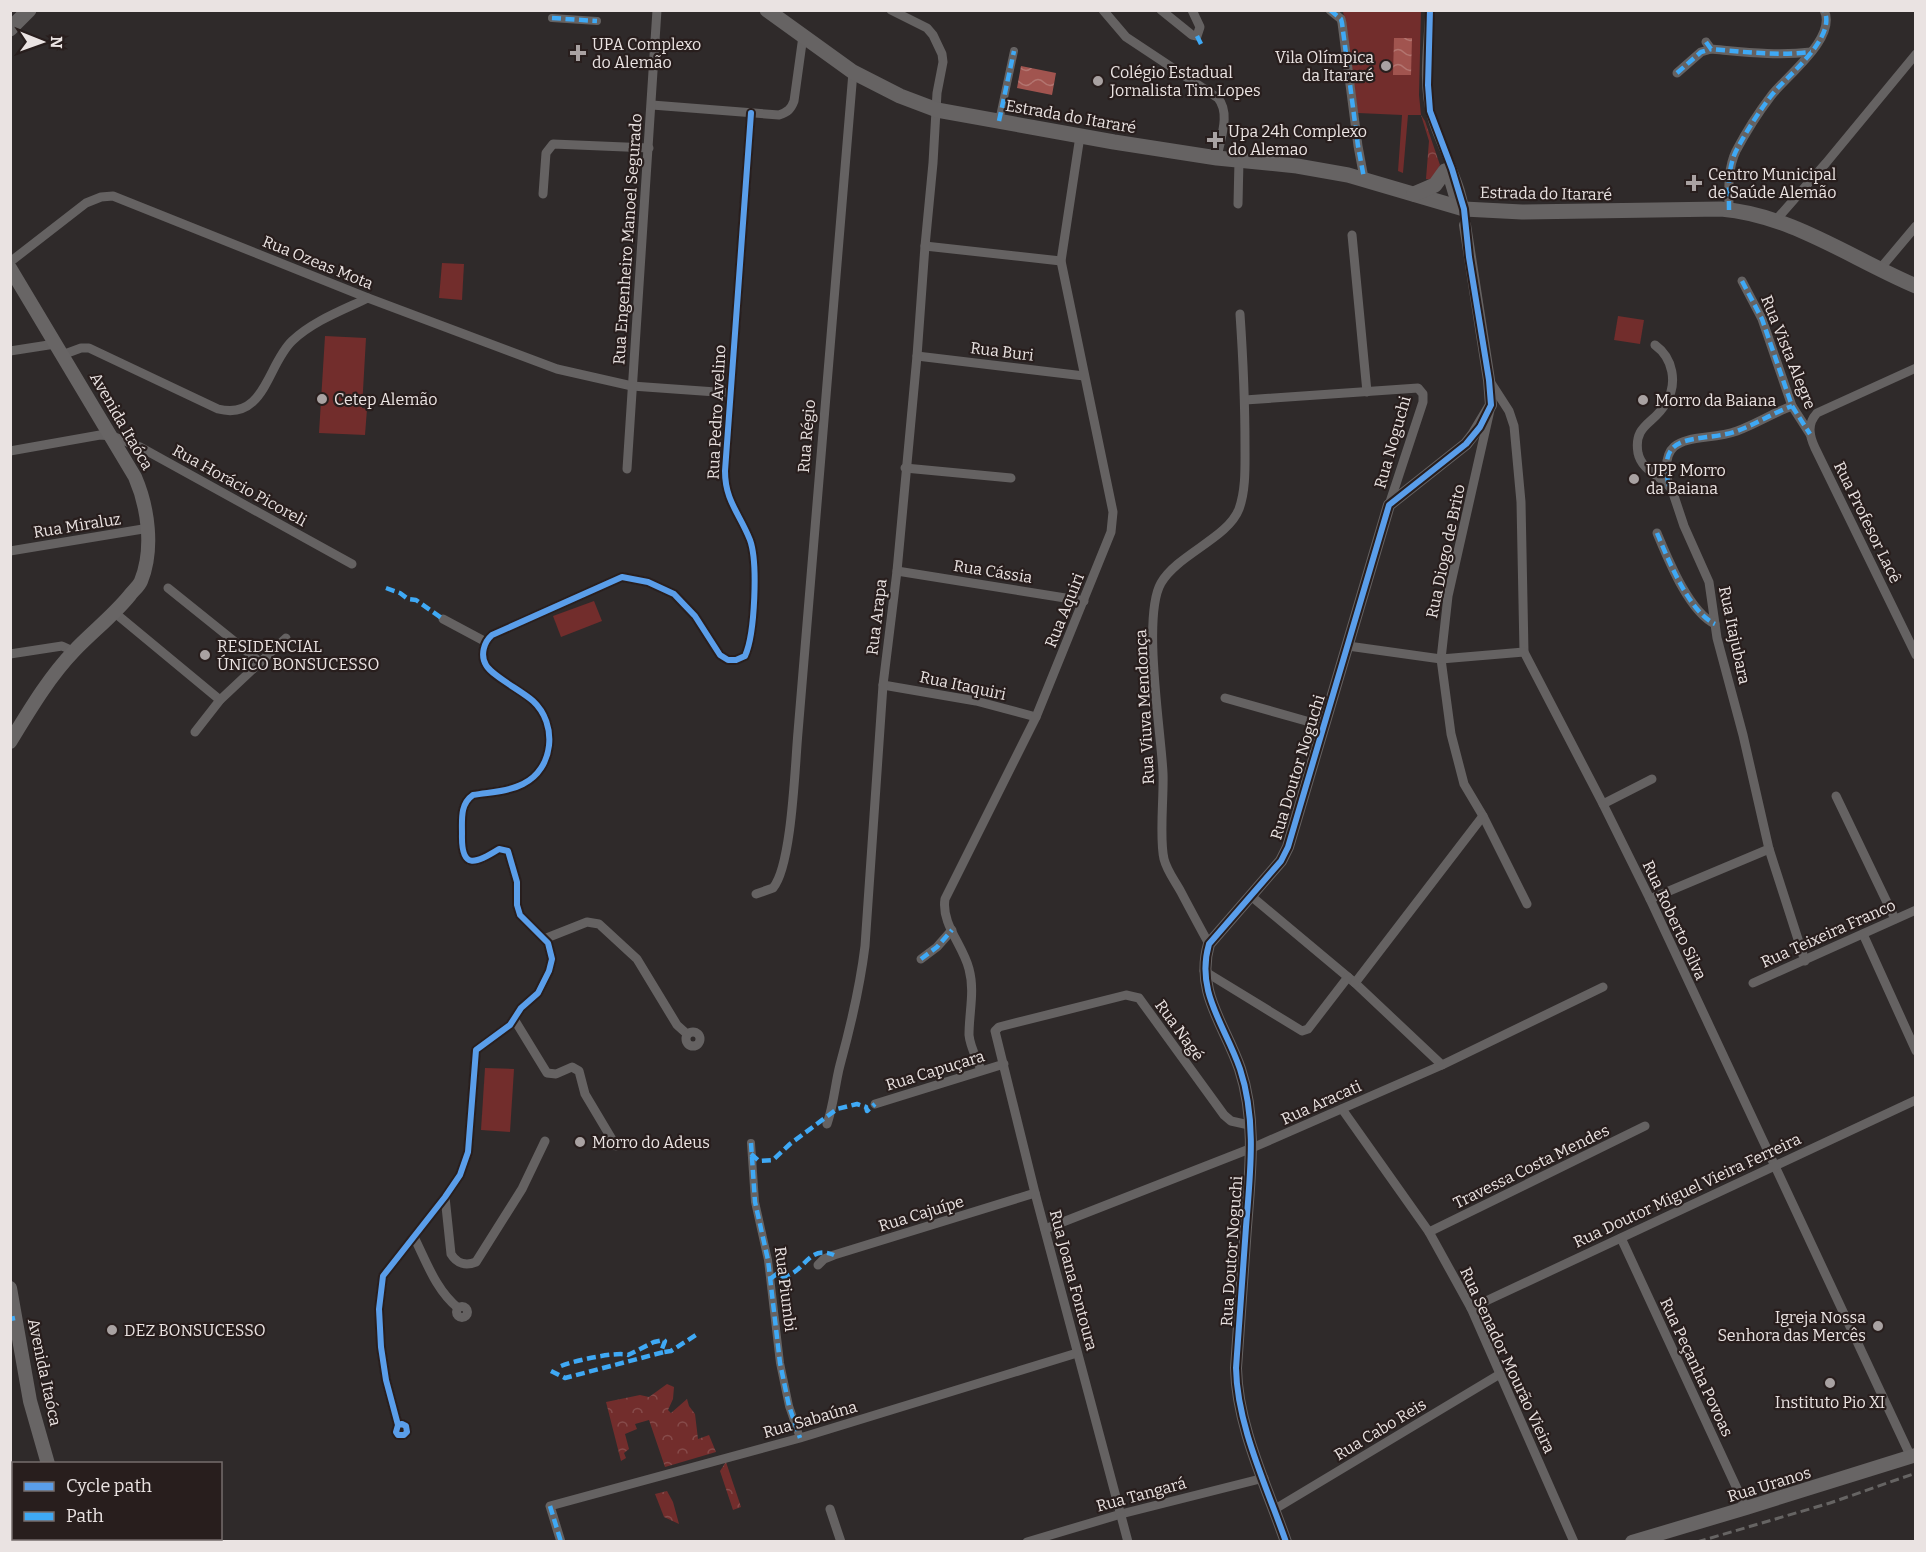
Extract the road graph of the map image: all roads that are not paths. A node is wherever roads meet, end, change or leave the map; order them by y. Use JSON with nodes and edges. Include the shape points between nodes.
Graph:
{"nodes":[{"id":1,"x":29,"y":10,"type":"edge"},
{"id":2,"x":657,"y":10,"type":"edge"},
{"id":3,"x":767,"y":10,"type":"edge"},
{"id":4,"x":891,"y":10,"type":"edge"},
{"id":5,"x":1103,"y":10,"type":"edge"},
{"id":6,"x":1161,"y":10,"type":"edge"},
{"id":7,"x":1192,"y":10,"type":"edge"},
{"id":8,"x":1330,"y":10,"type":"edge"},
{"id":9,"x":1430,"y":10,"type":"edge"},
{"id":10,"x":1824,"y":10,"type":"edge"},
{"id":11,"x":573,"y":15,"type":"edge"},
{"id":12,"x":552,"y":18,"type":"dead end"},
{"id":13,"x":597,"y":21,"type":"dead end"},
{"id":14,"x":10,"y":29,"type":"edge"},
{"id":15,"x":803,"y":36,"type":"junction"},
{"id":16,"x":1014,"y":51,"type":"dead end"},
{"id":17,"x":1811,"y":52,"type":"junction"},
{"id":18,"x":1916,"y":54,"type":"edge"},
{"id":19,"x":853,"y":72,"type":"junction"},
{"id":20,"x":1677,"y":74,"type":"dead end"},
{"id":21,"x":652,"y":105,"type":"junction"},
{"id":22,"x":937,"y":110,"type":"junction"},
{"id":23,"x":751,"y":113,"type":"junction"},
{"id":24,"x":999,"y":121,"type":"junction"},
{"id":25,"x":1080,"y":136,"type":"junction"},
{"id":26,"x":649,"y":148,"type":"junction"},
{"id":27,"x":1217,"y":158,"type":"junction"},
{"id":28,"x":1239,"y":160,"type":"junction"},
{"id":29,"x":1446,"y":164,"type":"junction"},
{"id":30,"x":1364,"y":178,"type":"junction"},
{"id":31,"x":543,"y":194,"type":"dead end"},
{"id":32,"x":1414,"y":195,"type":"junction"},
{"id":33,"x":1238,"y":204,"type":"dead end"},
{"id":34,"x":1460,"y":208,"type":"junction"},
{"id":35,"x":1729,"y":210,"type":"junction"},
{"id":36,"x":1776,"y":220,"type":"junction"},
{"id":37,"x":1465,"y":225,"type":"joint"},
{"id":38,"x":1916,"y":226,"type":"edge"},
{"id":39,"x":1353,"y":235,"type":"dead end"},
{"id":40,"x":925,"y":246,"type":"junction"},
{"id":41,"x":1061,"y":261,"type":"junction"},
{"id":42,"x":10,"y":262,"type":"edge"},
{"id":43,"x":10,"y":267,"type":"edge"},
{"id":44,"x":1879,"y":270,"type":"junction"},
{"id":45,"x":1742,"y":281,"type":"dead end"},
{"id":46,"x":1916,"y":286,"type":"edge"},
{"id":47,"x":368,"y":298,"type":"junction"},
{"id":48,"x":1757,"y":309,"type":"junction"},
{"id":49,"x":1240,"y":314,"type":"dead end"},
{"id":50,"x":1747,"y":314,"type":"dead end"},
{"id":51,"x":1655,"y":345,"type":"dead end"},
{"id":52,"x":59,"y":350,"type":"junction"},
{"id":53,"x":10,"y":351,"type":"edge"},
{"id":54,"x":917,"y":356,"type":"junction"},
{"id":55,"x":1916,"y":368,"type":"edge"},
{"id":56,"x":1084,"y":376,"type":"junction"},
{"id":57,"x":1489,"y":380,"type":"junction"},
{"id":58,"x":632,"y":386,"type":"junction"},
{"id":59,"x":1367,"y":392,"type":"junction"},
{"id":60,"x":729,"y":393,"type":"junction"},
{"id":61,"x":1245,"y":400,"type":"junction"},
{"id":62,"x":1491,"y":405,"type":"junction"},
{"id":63,"x":1792,"y":406,"type":"junction"},
{"id":64,"x":1810,"y":434,"type":"junction"},
{"id":65,"x":112,"y":436,"type":"junction"},
{"id":66,"x":10,"y":451,"type":"edge"},
{"id":67,"x":905,"y":468,"type":"junction"},
{"id":68,"x":627,"y":469,"type":"dead end"},
{"id":69,"x":1011,"y":478,"type":"dead end"},
{"id":70,"x":1669,"y":486,"type":"junction"},
{"id":71,"x":1389,"y":505,"type":"junction"},
{"id":72,"x":149,"y":528,"type":"junction"},
{"id":73,"x":1657,"y":533,"type":"dead end"},
{"id":74,"x":10,"y":551,"type":"edge"},
{"id":75,"x":352,"y":564,"type":"dead end"},
{"id":76,"x":897,"y":571,"type":"junction"},
{"id":77,"x":168,"y":588,"type":"dead end"},
{"id":78,"x":1084,"y":601,"type":"junction"},
{"id":79,"x":115,"y":613,"type":"junction"},
{"id":80,"x":443,"y":619,"type":"dead end"},
{"id":81,"x":1714,"y":624,"type":"junction"},
{"id":82,"x":286,"y":638,"type":"dead end"},
{"id":83,"x":486,"y":642,"type":"junction"},
{"id":84,"x":1348,"y":646,"type":"junction"},
{"id":85,"x":74,"y":651,"type":"junction"},
{"id":86,"x":1524,"y":652,"type":"junction"},
{"id":87,"x":10,"y":654,"type":"edge"},
{"id":88,"x":1916,"y":655,"type":"edge"},
{"id":89,"x":1441,"y":659,"type":"junction"},
{"id":90,"x":260,"y":662,"type":"junction"},
{"id":91,"x":883,"y":685,"type":"junction"},
{"id":92,"x":1225,"y":698,"type":"dead end"},
{"id":93,"x":220,"y":700,"type":"junction"},
{"id":94,"x":1036,"y":717,"type":"junction"},
{"id":95,"x":1324,"y":726,"type":"junction"},
{"id":96,"x":195,"y":732,"type":"dead end"},
{"id":97,"x":10,"y":742,"type":"edge"},
{"id":98,"x":1652,"y":778,"type":"dead end"},
{"id":99,"x":1836,"y":796,"type":"dead end"},
{"id":100,"x":1603,"y":804,"type":"junction"},
{"id":101,"x":1483,"y":816,"type":"junction"},
{"id":102,"x":1769,"y":849,"type":"junction"},
{"id":103,"x":756,"y":894,"type":"dead end"},
{"id":104,"x":1251,"y":896,"type":"junction"},
{"id":105,"x":1650,"y":899,"type":"junction"},
{"id":106,"x":1527,"y":904,"type":"dead end"},
{"id":107,"x":1916,"y":910,"type":"edge"},
{"id":108,"x":1895,"y":920,"type":"junction"},
{"id":109,"x":952,"y":930,"type":"junction"},
{"id":110,"x":1863,"y":934,"type":"junction"},
{"id":111,"x":544,"y":939,"type":"junction"},
{"id":112,"x":1209,"y":944,"type":"junction"},
{"id":113,"x":921,"y":959,"type":"dead end"},
{"id":114,"x":1805,"y":961,"type":"junction"},
{"id":115,"x":1204,"y":971,"type":"junction"},
{"id":116,"x":1352,"y":980,"type":"junction"},
{"id":117,"x":1753,"y":983,"type":"dead end"},
{"id":118,"x":1603,"y":987,"type":"dead end"},
{"id":119,"x":514,"y":1018,"type":"junction"},
{"id":120,"x":999,"y":1027,"type":"joint"},
{"id":121,"x":687,"y":1034,"type":"dead end"},
{"id":122,"x":1916,"y":1051,"type":"edge"},
{"id":123,"x":1004,"y":1064,"type":"junction"},
{"id":124,"x":1442,"y":1065,"type":"junction"},
{"id":125,"x":981,"y":1070,"type":"junction"},
{"id":126,"x":1916,"y":1100,"type":"edge"},
{"id":127,"x":875,"y":1104,"type":"dead end"},
{"id":128,"x":1342,"y":1109,"type":"junction"},
{"id":129,"x":827,"y":1124,"type":"dead end"},
{"id":130,"x":1249,"y":1125,"type":"junction"},
{"id":131,"x":1645,"y":1126,"type":"dead end"},
{"id":132,"x":545,"y":1140,"type":"dead end"},
{"id":133,"x":752,"y":1143,"type":"dead end"},
{"id":134,"x":616,"y":1146,"type":"dead end"},
{"id":135,"x":1252,"y":1148,"type":"junction"},
{"id":136,"x":1776,"y":1166,"type":"junction"},
{"id":137,"x":1035,"y":1193,"type":"junction"},
{"id":138,"x":445,"y":1197,"type":"junction"},
{"id":139,"x":1045,"y":1229,"type":"junction"},
{"id":140,"x":1429,"y":1232,"type":"junction"},
{"id":141,"x":414,"y":1237,"type":"junction"},
{"id":142,"x":1621,"y":1238,"type":"junction"},
{"id":143,"x":818,"y":1265,"type":"dead end"},
{"id":144,"x":10,"y":1288,"type":"edge"},
{"id":145,"x":458,"y":1308,"type":"dead end"},
{"id":146,"x":1471,"y":1308,"type":"junction"},
{"id":147,"x":13,"y":1318,"type":"edge"},
{"id":148,"x":1077,"y":1353,"type":"junction"},
{"id":149,"x":1500,"y":1374,"type":"junction"},
{"id":150,"x":398,"y":1425,"type":"dead end"},
{"id":151,"x":800,"y":1438,"type":"junction"},
{"id":152,"x":1913,"y":1456,"type":"edge"},
{"id":153,"x":47,"y":1462,"type":"edge"},
{"id":154,"x":1264,"y":1478,"type":"junction"},
{"id":155,"x":1746,"y":1508,"type":"junction"},
{"id":156,"x":830,"y":1509,"type":"dead end"},
{"id":157,"x":1275,"y":1509,"type":"junction"},
{"id":158,"x":1121,"y":1514,"type":"junction"},
{"id":159,"x":561,"y":1542,"type":"edge"},
{"id":160,"x":840,"y":1542,"type":"edge"},
{"id":161,"x":1027,"y":1542,"type":"edge"},
{"id":162,"x":1128,"y":1542,"type":"edge"},
{"id":163,"x":1286,"y":1542,"type":"edge"},
{"id":164,"x":1574,"y":1542,"type":"edge"},
{"id":165,"x":1632,"y":1542,"type":"edge"}],
"edges":[{"from":1,"to":14,"type":"main road"},
{"from":2,"to":21,"type":"street","name":"Rua Engenheiro Manoel Segurado"},
{"from":3,"to":15,"type":"main road","name":"Estrada do Itararé"},
{"from":4,"to":22,"type":"street","name":"Rua Arapa","via":[[927,28],[942,54]]},
{"from":5,"to":27,"type":"street","via":[[1126,37],[1223,104],[1225,114]]},
{"from":6,"to":7,"type":"street","via":[[1199,40],[1200,27]]},
{"from":8,"to":30,"type":"street","via":[[1342,22]]},
{"from":9,"to":29,"type":"street","via":[[1429,102]]},
{"from":10,"to":17,"type":"street","via":[[1825,28]]},
{"from":11,"to":12,"type":"street"},
{"from":11,"to":13,"type":"street"},
{"from":15,"to":19,"type":"main road","name":"Estrada do Itararé"},
{"from":15,"to":23,"type":"street","via":[[791,109],[779,115]]},
{"from":16,"to":24,"type":"street"},
{"from":17,"to":20,"type":"street","via":[[1771,55],[1709,46]]},
{"from":17,"to":35,"type":"street","via":[[1772,94],[1736,152],[1729,178]]},
{"from":18,"to":36,"type":"street"},
{"from":19,"to":22,"type":"main road","name":"Estrada do Itararé"},
{"from":19,"to":103,"type":"street","name":"Rua Régio","via":[[792,804],[783,871],[773,888]]},
{"from":21,"to":23,"type":"street"},
{"from":21,"to":26,"type":"street","name":"Rua Engenheiro Manoel Segurado"},
{"from":22,"to":24,"type":"main road","name":"Estrada do Itararé"},
{"from":22,"to":40,"type":"street","name":"Rua Arapa"},
{"from":23,"to":60,"type":"street","name":"Rua Pedro Avelino"},
{"from":24,"to":25,"type":"main road","name":"Estrada do Itararé"},
{"from":25,"to":27,"type":"main road","name":"Estrada do Itararé"},
{"from":25,"to":41,"type":"street","name":"Rua Aquiri"},
{"from":26,"to":31,"type":"street","via":[[553,144],[546,153]]},
{"from":26,"to":58,"type":"street","name":"Rua Engenheiro Manoel Segurado"},
{"from":27,"to":28,"type":"main road","name":"Estrada do Itararé"},
{"from":28,"to":30,"type":"main road","name":"Estrada do Itararé"},
{"from":28,"to":33,"type":"street"},
{"from":29,"to":32,"type":"main road","via":[[1436,185]]},
{"from":29,"to":34,"type":"street"},
{"from":29,"to":34,"type":"street"},
{"from":30,"to":32,"type":"main road","name":"Estrada do Itararé"},
{"from":32,"to":34,"type":"main road","name":"Estrada do Itararé"},
{"from":34,"to":35,"type":"main road","name":"Estrada do Itararé","via":[[1522,212]]},
{"from":34,"to":37,"type":"street"},
{"from":35,"to":36,"type":"main road","name":"Estrada do Itararé"},
{"from":36,"to":44,"type":"main road","name":"Estrada do Itararé"},
{"from":37,"to":57,"type":"street"},
{"from":38,"to":44,"type":"street"},
{"from":39,"to":59,"type":"street"},
{"from":40,"to":41,"type":"street"},
{"from":40,"to":54,"type":"street","name":"Rua Arapa"},
{"from":41,"to":56,"type":"street","name":"Rua Aquiri"},
{"from":42,"to":47,"type":"street","name":"Rua Ozeas Mota","via":[[86,203],[113,196]]},
{"from":43,"to":52,"type":"main road","name":"Avenida Itaóca"},
{"from":44,"to":46,"type":"main road","name":"Estrada do Itararé"},
{"from":45,"to":48,"type":"street","name":"Rua Vista Alegre"},
{"from":47,"to":52,"type":"street","via":[[290,342],[258,399],[236,411],[218,409],[89,348]]},
{"from":47,"to":58,"type":"street","name":"Rua Ozeas Mota","via":[[557,369]]},
{"from":48,"to":50,"type":"street"},
{"from":48,"to":63,"type":"street","name":"Rua Vista Alegre"},
{"from":49,"to":61,"type":"street","name":"Rua Viuva Mendonça"},
{"from":51,"to":70,"type":"street","name":"Rua Itajubara","via":[[1670,363],[1672,385],[1666,403],[1639,434],[1638,452],[1644,465]]},
{"from":52,"to":53,"type":"street"},
{"from":52,"to":65,"type":"main road","name":"Avenida Itaóca"},
{"from":54,"to":56,"type":"street","name":"Rua Buri"},
{"from":54,"to":67,"type":"street","name":"Rua Arapa"},
{"from":55,"to":64,"type":"street","via":[[1817,413],[1809,424]]},
{"from":56,"to":78,"type":"street","name":"Rua Aquiri","via":[[1113,512],[1111,532]]},
{"from":57,"to":62,"type":"street"},
{"from":57,"to":86,"type":"street","name":"Rua Roberto Silva","via":[[1514,426],[1521,502]]},
{"from":58,"to":60,"type":"street","name":"Rua Ozeas Mota"},
{"from":58,"to":68,"type":"street","name":"Rua Engenheiro Manoel Segurado"},
{"from":59,"to":61,"type":"street"},
{"from":59,"to":71,"type":"street","name":"Rua Noguchi","via":[[1418,388],[1423,394]]},
{"from":60,"to":83,"type":"street","name":"Rua Pedro Avelino","via":[[725,487],[754,553],[750,643],[745,656],[728,660],[720,655],[695,616],[674,594],[622,576],[492,635]]},
{"from":61,"to":112,"type":"street","name":"Rua Viuva Mendonça","via":[[1245,464],[1239,509],[1227,526],[1167,574],[1155,597],[1154,676],[1163,769],[1163,851],[1167,868]]},
{"from":62,"to":71,"type":"street","via":[[1466,444]]},
{"from":62,"to":89,"type":"street","name":"Rua Diogo de Brito","via":[[1448,596]]},
{"from":63,"to":64,"type":"street","name":"Rua Vista Alegre"},
{"from":63,"to":70,"type":"street","via":[[1735,432],[1679,443],[1667,457]]},
{"from":64,"to":88,"type":"street","name":"Rua Profesor Lacê"},
{"from":65,"to":66,"type":"street"},
{"from":65,"to":72,"type":"main road","name":"Avenida Itaóca","via":[[141,492]]},
{"from":65,"to":75,"type":"street","name":"Rua Horácio Picoreli","via":[[140,447]]},
{"from":67,"to":69,"type":"street"},
{"from":67,"to":76,"type":"street","name":"Rua Arapa"},
{"from":70,"to":81,"type":"street","name":"Rua Itajubara","via":[[1709,582]]},
{"from":71,"to":84,"type":"street","name":"Rua Doutor Noguchi"},
{"from":72,"to":74,"type":"street","name":"Rua Miraluz"},
{"from":72,"to":79,"type":"main road","name":"Avenida Itaóca","via":[[141,581]]},
{"from":73,"to":81,"type":"street","via":[[1691,602],[1705,620]]},
{"from":76,"to":78,"type":"street","name":"Rua Cássia"},
{"from":76,"to":91,"type":"street","name":"Rua Arapa"},
{"from":77,"to":90,"type":"street"},
{"from":78,"to":94,"type":"street","name":"Rua Aquiri"},
{"from":79,"to":85,"type":"main road","name":"Avenida Itaóca"},
{"from":79,"to":93,"type":"street"},
{"from":80,"to":83,"type":"street"},
{"from":81,"to":102,"type":"street","name":"Rua Itajubara"},
{"from":82,"to":90,"type":"street"},
{"from":83,"to":111,"type":"street","via":[[483,659],[487,668],[539,707],[548,722],[550,741],[545,762],[532,779],[509,789],[473,795],[464,802],[461,849],[468,860],[476,861],[500,849],[508,852],[517,882],[520,915]]},
{"from":84,"to":89,"type":"street"},
{"from":84,"to":95,"type":"street","name":"Rua Doutor Noguchi"},
{"from":85,"to":87,"type":"street","via":[[62,646]]},
{"from":85,"to":97,"type":"main road","name":"Avenida Itaóca"},
{"from":86,"to":89,"type":"street"},
{"from":86,"to":100,"type":"street","name":"Rua Roberto Silva"},
{"from":89,"to":101,"type":"street","name":"Rua Diogo de Brito","via":[[1459,766],[1468,792]]},
{"from":90,"to":93,"type":"street"},
{"from":91,"to":94,"type":"street","name":"Rua Itaquiri","via":[[976,701]]},
{"from":91,"to":129,"type":"street","name":"Rua Arapa","via":[[860,987]]},
{"from":92,"to":95,"type":"street"},
{"from":93,"to":96,"type":"street"},
{"from":94,"to":109,"type":"street","name":"Rua Aquiri","via":[[948,890],[944,915]]},
{"from":95,"to":104,"type":"street","name":"Rua Doutor Noguchi","via":[[1285,854]]},
{"from":98,"to":100,"type":"street"},
{"from":99,"to":108,"type":"street"},
{"from":100,"to":105,"type":"street","name":"Rua Roberto Silva"},
{"from":101,"to":106,"type":"street","name":"Rua Diogo de Brito"},
{"from":101,"to":116,"type":"street"},
{"from":102,"to":105,"type":"street"},
{"from":102,"to":114,"type":"street","name":"Rua Itajubara"},
{"from":104,"to":112,"type":"street","name":"Rua Doutor Noguchi"},
{"from":104,"to":116,"type":"street"},
{"from":105,"to":136,"type":"street","name":"Rua Roberto Silva"},
{"from":107,"to":108,"type":"street","name":"Rua Teixeira Franco"},
{"from":108,"to":110,"type":"street","name":"Rua Teixeira Franco"},
{"from":109,"to":113,"type":"street"},
{"from":109,"to":125,"type":"street","name":"Rua Aquiri","via":[[969,971],[969,1036]]},
{"from":110,"to":114,"type":"street","name":"Rua Teixeira Franco"},
{"from":110,"to":122,"type":"street"},
{"from":111,"to":119,"type":"street","via":[[551,953],[549,971],[538,993]]},
{"from":111,"to":121,"type":"street","via":[[588,922],[599,924],[637,959],[677,1025]]},
{"from":112,"to":115,"type":"street","name":"Rua Doutor Noguchi"},
{"from":114,"to":117,"type":"street","name":"Rua Teixeira Franco"},
{"from":115,"to":116,"type":"street","via":[[1302,1031]]},
{"from":115,"to":130,"type":"street","name":"Rua Doutor Noguchi","via":[[1207,989],[1240,1070]]},
{"from":116,"to":124,"type":"street"},
{"from":118,"to":124,"type":"street","name":"Rua Aracati"},
{"from":119,"to":134,"type":"street","via":[[543,1070],[556,1074],[572,1067],[577,1069],[585,1094]]},
{"from":119,"to":138,"type":"street","via":[[476,1050],[467,1160]]},
{"from":120,"to":123,"type":"street","name":"Rua Joana Fontoura","via":[[995,1031]]},
{"from":120,"to":130,"type":"street","name":"Rua Nagé","via":[[1134,996],[1224,1115]]},
{"from":123,"to":125,"type":"street","name":"Rua Capuçara"},
{"from":123,"to":137,"type":"street","name":"Rua Joana Fontoura"},
{"from":124,"to":128,"type":"street","name":"Rua Aracati"},
{"from":125,"to":127,"type":"street","name":"Rua Capuçara"},
{"from":126,"to":136,"type":"street","name":"Rua Doutor Miguel Vieira Ferreira"},
{"from":128,"to":135,"type":"street","name":"Rua Aracati"},
{"from":128,"to":140,"type":"street","name":"Rua Senador Mourão Vieira"},
{"from":130,"to":135,"type":"street","name":"Rua Doutor Noguchi"},
{"from":131,"to":140,"type":"street","name":"Travessa Costa Mendes"},
{"from":132,"to":138,"type":"street","via":[[522,1189],[476,1262],[462,1264],[451,1254]]},
{"from":133,"to":151,"type":"street","name":"Rua Piumbi","via":[[755,1202],[768,1260],[780,1363]]},
{"from":135,"to":139,"type":"street","name":"Rua Aracati"},
{"from":135,"to":154,"type":"street","name":"Rua Doutor Noguchi","via":[[1236,1368],[1249,1438]]},
{"from":136,"to":142,"type":"street","name":"Rua Doutor Miguel Vieira Ferreira"},
{"from":136,"to":152,"type":"street","name":"Rua Roberto Silva"},
{"from":137,"to":139,"type":"street","name":"Rua Joana Fontoura"},
{"from":137,"to":143,"type":"street","name":"Rua Cajuípe","via":[[834,1255]]},
{"from":138,"to":141,"type":"street"},
{"from":139,"to":148,"type":"street","name":"Rua Joana Fontoura"},
{"from":140,"to":146,"type":"street","name":"Rua Senador Mourão Vieira"},
{"from":141,"to":145,"type":"street","via":[[437,1285]]},
{"from":141,"to":150,"type":"street","via":[[384,1273],[381,1286],[381,1347]]},
{"from":142,"to":146,"type":"street","name":"Rua Doutor Miguel Vieira Ferreira"},
{"from":142,"to":155,"type":"street","name":"Rua Peçanha Povoas"},
{"from":144,"to":147,"type":"main road","name":"Avenida Itaóca"},
{"from":146,"to":149,"type":"street","name":"Rua Senador Mourão Vieira"},
{"from":147,"to":153,"type":"main road","name":"Avenida Itaóca"},
{"from":148,"to":151,"type":"street","name":"Rua Sabaúna"},
{"from":148,"to":158,"type":"street","name":"Rua Joana Fontoura"},
{"from":149,"to":157,"type":"street","name":"Rua Cabo Reis"},
{"from":149,"to":164,"type":"street","name":"Rua Senador Mourão Vieira"},
{"from":151,"to":159,"type":"street","name":"Rua Sabaúna","via":[[550,1506]]},
{"from":152,"to":155,"type":"main road","name":"Rua Uranos"},
{"from":154,"to":157,"type":"street","name":"Rua Doutor Noguchi"},
{"from":154,"to":158,"type":"street","name":"Rua Tangará"},
{"from":155,"to":165,"type":"main road","name":"Rua Uranos"},
{"from":156,"to":160,"type":"street"},
{"from":157,"to":163,"type":"street","name":"Rua Doutor Noguchi"},
{"from":158,"to":161,"type":"street","name":"Rua Tangará"},
{"from":158,"to":162,"type":"street","name":"Rua Joana Fontoura"}]}
